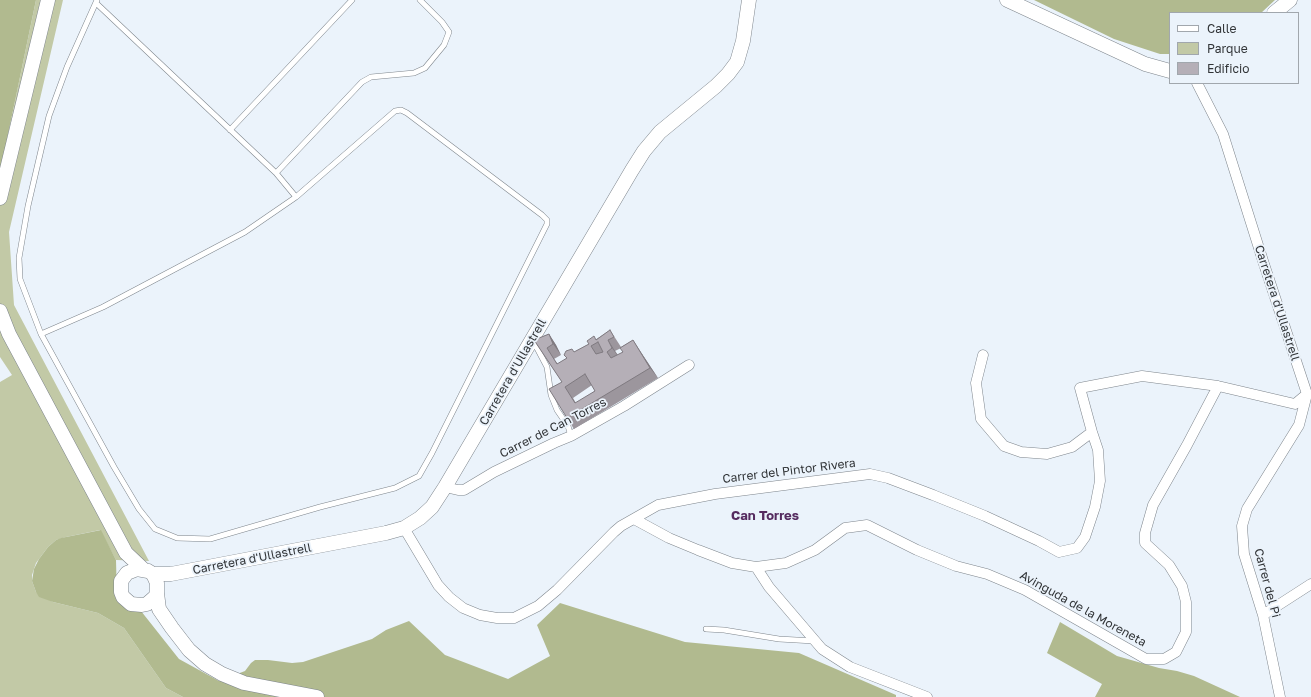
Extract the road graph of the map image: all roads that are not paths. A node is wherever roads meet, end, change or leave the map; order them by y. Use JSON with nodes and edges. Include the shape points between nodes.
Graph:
{"nodes":[{"id":1,"x":48,"y":0,"type":"edge"},
{"id":2,"x":352,"y":0,"type":"edge"},
{"id":3,"x":420,"y":0,"type":"edge"},
{"id":4,"x":749,"y":0,"type":"edge"},
{"id":5,"x":1007,"y":0,"type":"edge"},
{"id":6,"x":1290,"y":0,"type":"edge"},
{"id":7,"x":96,"y":2,"type":"edge"},
{"id":8,"x":1275,"y":12,"type":"edge"},
{"id":9,"x":1169,"y":71,"type":"edge"},
{"id":10,"x":1198,"y":84,"type":"edge"},
{"id":11,"x":230,"y":130,"type":"junction"},
{"id":12,"x":276,"y":174,"type":"junction"},
{"id":13,"x":296,"y":197,"type":"junction"},
{"id":14,"x":0,"y":198,"type":"edge"},
{"id":15,"x":0,"y":311,"type":"edge"},
{"id":16,"x":42,"y":334,"type":"junction"},
{"id":17,"x":530,"y":342,"type":"junction"},
{"id":18,"x":982,"y":355,"type":"dead end"},
{"id":19,"x":689,"y":365,"type":"dead end"},
{"id":20,"x":1218,"y":386,"type":"junction"},
{"id":21,"x":1309,"y":393,"type":"edge"},
{"id":22,"x":1092,"y":432,"type":"junction"},
{"id":23,"x":571,"y":436,"type":"junction"},
{"id":24,"x":445,"y":487,"type":"junction"},
{"id":25,"x":634,"y":519,"type":"junction"},
{"id":26,"x":404,"y":528,"type":"junction"},
{"id":27,"x":126,"y":553,"type":"junction"},
{"id":28,"x":756,"y":567,"type":"junction"},
{"id":29,"x":127,"y":573,"type":"junction"},
{"id":30,"x":153,"y":580,"type":"junction"},
{"id":31,"x":1311,"y":584,"type":"edge"},
{"id":32,"x":153,"y":607,"type":"junction"},
{"id":33,"x":1263,"y":615,"type":"junction"},
{"id":34,"x":706,"y":629,"type":"dead end"},
{"id":35,"x":816,"y":641,"type":"junction"},
{"id":36,"x":317,"y":697,"type":"edge"},
{"id":37,"x":928,"y":697,"type":"edge"},
{"id":38,"x":1280,"y":697,"type":"edge"}],
"edges":[{"from":1,"to":14,"type":"street"},
{"from":2,"to":11,"type":"lane"},
{"from":3,"to":12,"type":"lane","via":[[449,32],[444,45],[425,68],[414,73],[371,77],[362,82]]},
{"from":4,"to":17,"type":"street","name":"Carretera d'Ullastrell","via":[[737,62],[716,86],[660,132],[644,151]]},
{"from":5,"to":9,"type":"street","via":[[1145,64]]},
{"from":6,"to":8,"type":"street"},
{"from":7,"to":11,"type":"lane"},
{"from":7,"to":16,"type":"lane","via":[[67,67],[49,116],[19,258],[20,279]]},
{"from":10,"to":21,"type":"street","name":"Carretera d'Ullastrell","via":[[1223,134],[1264,264]]},
{"from":11,"to":12,"type":"lane"},
{"from":12,"to":13,"type":"lane"},
{"from":13,"to":16,"type":"lane","via":[[245,232],[103,307]]},
{"from":13,"to":16,"type":"lane","via":[[400,110],[547,220],[539,243],[419,476],[395,488],[210,538],[177,538],[155,529],[139,509]]},
{"from":15,"to":27,"type":"street","via":[[9,334]]},
{"from":17,"to":23,"type":"lane","via":[[537,348],[547,367],[551,395]]},
{"from":17,"to":24,"type":"street","name":"Carretera d'Ullastrell"},
{"from":18,"to":22,"type":"street","via":[[976,383],[982,419],[1004,446],[1021,452],[1047,454],[1072,447]]},
{"from":19,"to":23,"type":"street","name":"Carrer de Can Torres"},
{"from":20,"to":21,"type":"street","via":[[1295,404]]},
{"from":20,"to":22,"type":"street","name":"Carrer del Pintor Rivera","via":[[1142,376],[1080,388]]},
{"from":20,"to":28,"type":"street","name":"Avinguda de la Moreneta","via":[[1153,505],[1145,533],[1145,543],[1169,565],[1182,586],[1186,602],[1186,632],[1176,652],[1164,659],[1146,659],[1025,590],[987,574],[956,566],[866,525],[845,528],[815,550],[786,563]]},
{"from":21,"to":33,"type":"street","name":"Carrer del Pi","via":[[1299,425],[1247,509],[1242,526],[1244,554]]},
{"from":22,"to":25,"type":"street","name":"Carrer del Pintor Rivera","via":[[1098,450],[1099,487],[1085,537],[1077,548],[1069,551],[1059,552],[985,516],[888,478],[870,474],[715,494],[658,505]]},
{"from":23,"to":24,"type":"street","name":"Carrer de Can Torres","via":[[494,472],[464,490]]},
{"from":24,"to":26,"type":"street","name":"Carretera d'Ullastrell","via":[[432,507]]},
{"from":25,"to":26,"type":"street","name":"Carrer del Pintor Rivera","via":[[614,532],[538,606],[514,618],[480,615],[463,608],[449,598],[438,585]]},
{"from":25,"to":28,"type":"street","name":"Avinguda de la Moreneta","via":[[669,538],[726,561]]},
{"from":26,"to":30,"type":"street","name":"Carretera d'Ullastrell","via":[[171,574]]},
{"from":27,"to":29,"type":"street"},
{"from":27,"to":30,"type":"street"},
{"from":28,"to":35,"type":"street","via":[[768,587]]},
{"from":29,"to":30,"type":"street","via":[[132,570]]},
{"from":29,"to":32,"type":"street","via":[[121,581],[123,597],[136,606]]},
{"from":30,"to":32,"type":"street"},
{"from":31,"to":33,"type":"street"},
{"from":32,"to":36,"type":"street","via":[[189,650],[222,674],[244,683]]},
{"from":33,"to":38,"type":"street","name":"Carrer del Pi"},
{"from":34,"to":35,"type":"lane","via":[[779,639]]},
{"from":35,"to":37,"type":"street","via":[[822,649],[850,667]]}]}
